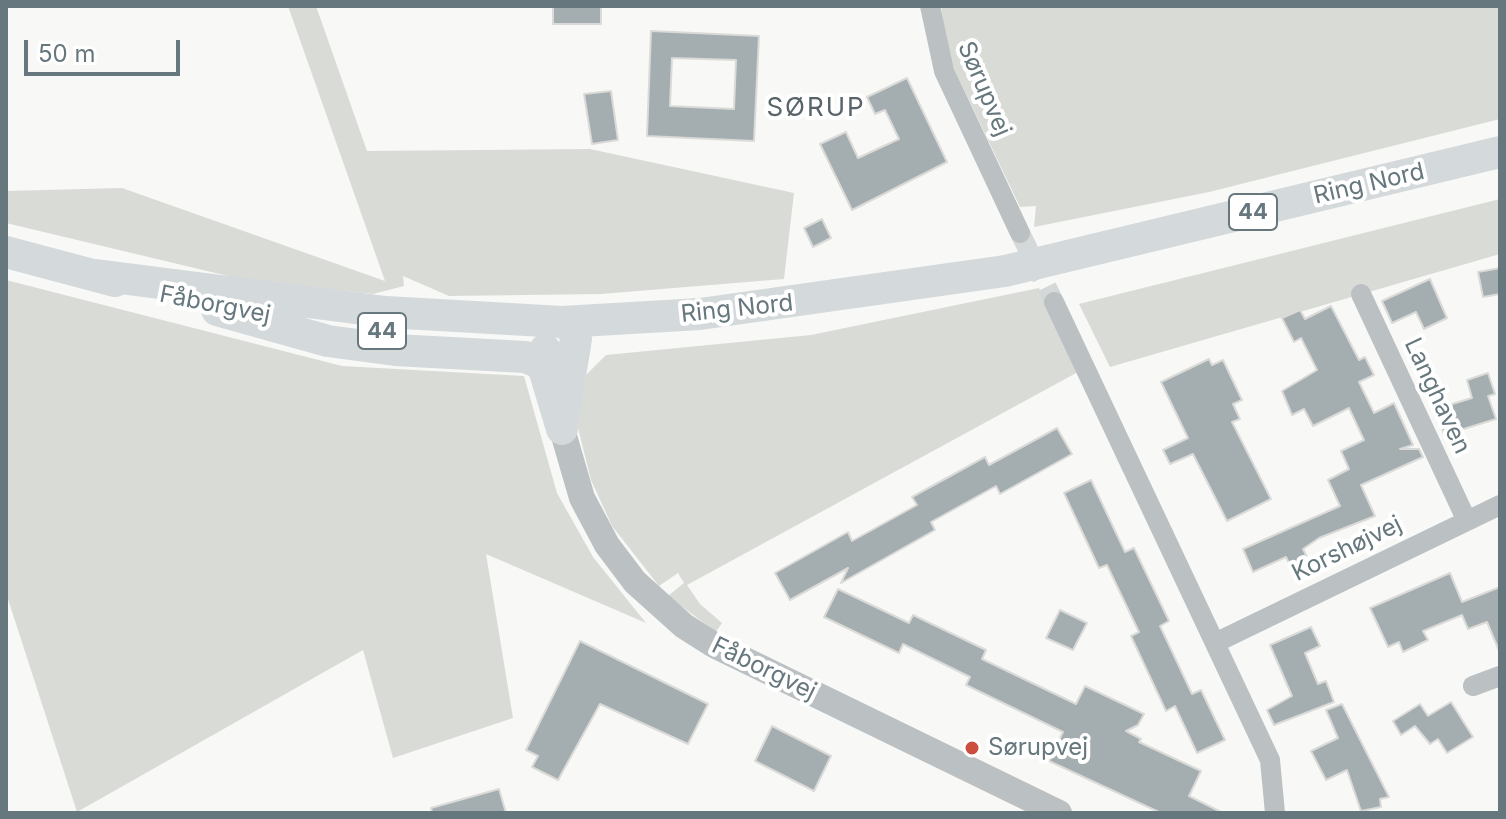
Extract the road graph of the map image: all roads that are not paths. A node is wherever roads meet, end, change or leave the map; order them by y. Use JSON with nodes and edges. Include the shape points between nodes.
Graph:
{"nodes":[{"id":1,"x":930,"y":6,"type":"edge"},
{"id":2,"x":1500,"y":152,"type":"edge"},
{"id":3,"x":1020,"y":233,"type":"tunnel mouth"},
{"id":4,"x":6,"y":252,"type":"edge"},
{"id":5,"x":96,"y":275,"type":"junction"},
{"id":6,"x":1361,"y":294,"type":"dead end"},
{"id":7,"x":1054,"y":302,"type":"tunnel mouth"},
{"id":8,"x":557,"y":342,"type":"junction"},
{"id":9,"x":562,"y":429,"type":"junction"},
{"id":10,"x":1500,"y":505,"type":"edge"},
{"id":11,"x":1466,"y":519,"type":"junction"},
{"id":12,"x":1217,"y":642,"type":"junction"},
{"id":13,"x":1500,"y":676,"type":"edge"},
{"id":14,"x":1473,"y":686,"type":"dead end"},
{"id":15,"x":1059,"y":813,"type":"edge"},
{"id":16,"x":1275,"y":813,"type":"edge"}],
"edges":[{"from":1,"to":3,"type":"street","name":"Sørupvej","via":[[944,71]]},
{"from":2,"to":8,"type":"main road","name":"Ring Nord","number":"44","via":[[1005,271]]},
{"from":4,"to":5,"type":"main road","name":"Fåborgvej","number":"44"},
{"from":5,"to":8,"type":"main road","name":"Fåborgvej","number":"44"},
{"from":5,"to":8,"type":"main road","name":"Fåborgvej","number":"44","via":[[328,341],[538,362]]},
{"from":6,"to":11,"type":"street","name":"Langhaven"},
{"from":7,"to":12,"type":"street"},
{"from":8,"to":9,"type":"main road"},
{"from":8,"to":9,"type":"main road"},
{"from":9,"to":15,"type":"street","name":"Fåborgvej","via":[[582,498],[607,545],[635,582],[684,626]]},
{"from":10,"to":11,"type":"street","name":"Korshøjvej"},
{"from":11,"to":12,"type":"street","name":"Korshøjvej"},
{"from":12,"to":16,"type":"street","via":[[1270,760]]},
{"from":13,"to":14,"type":"street"}]}
